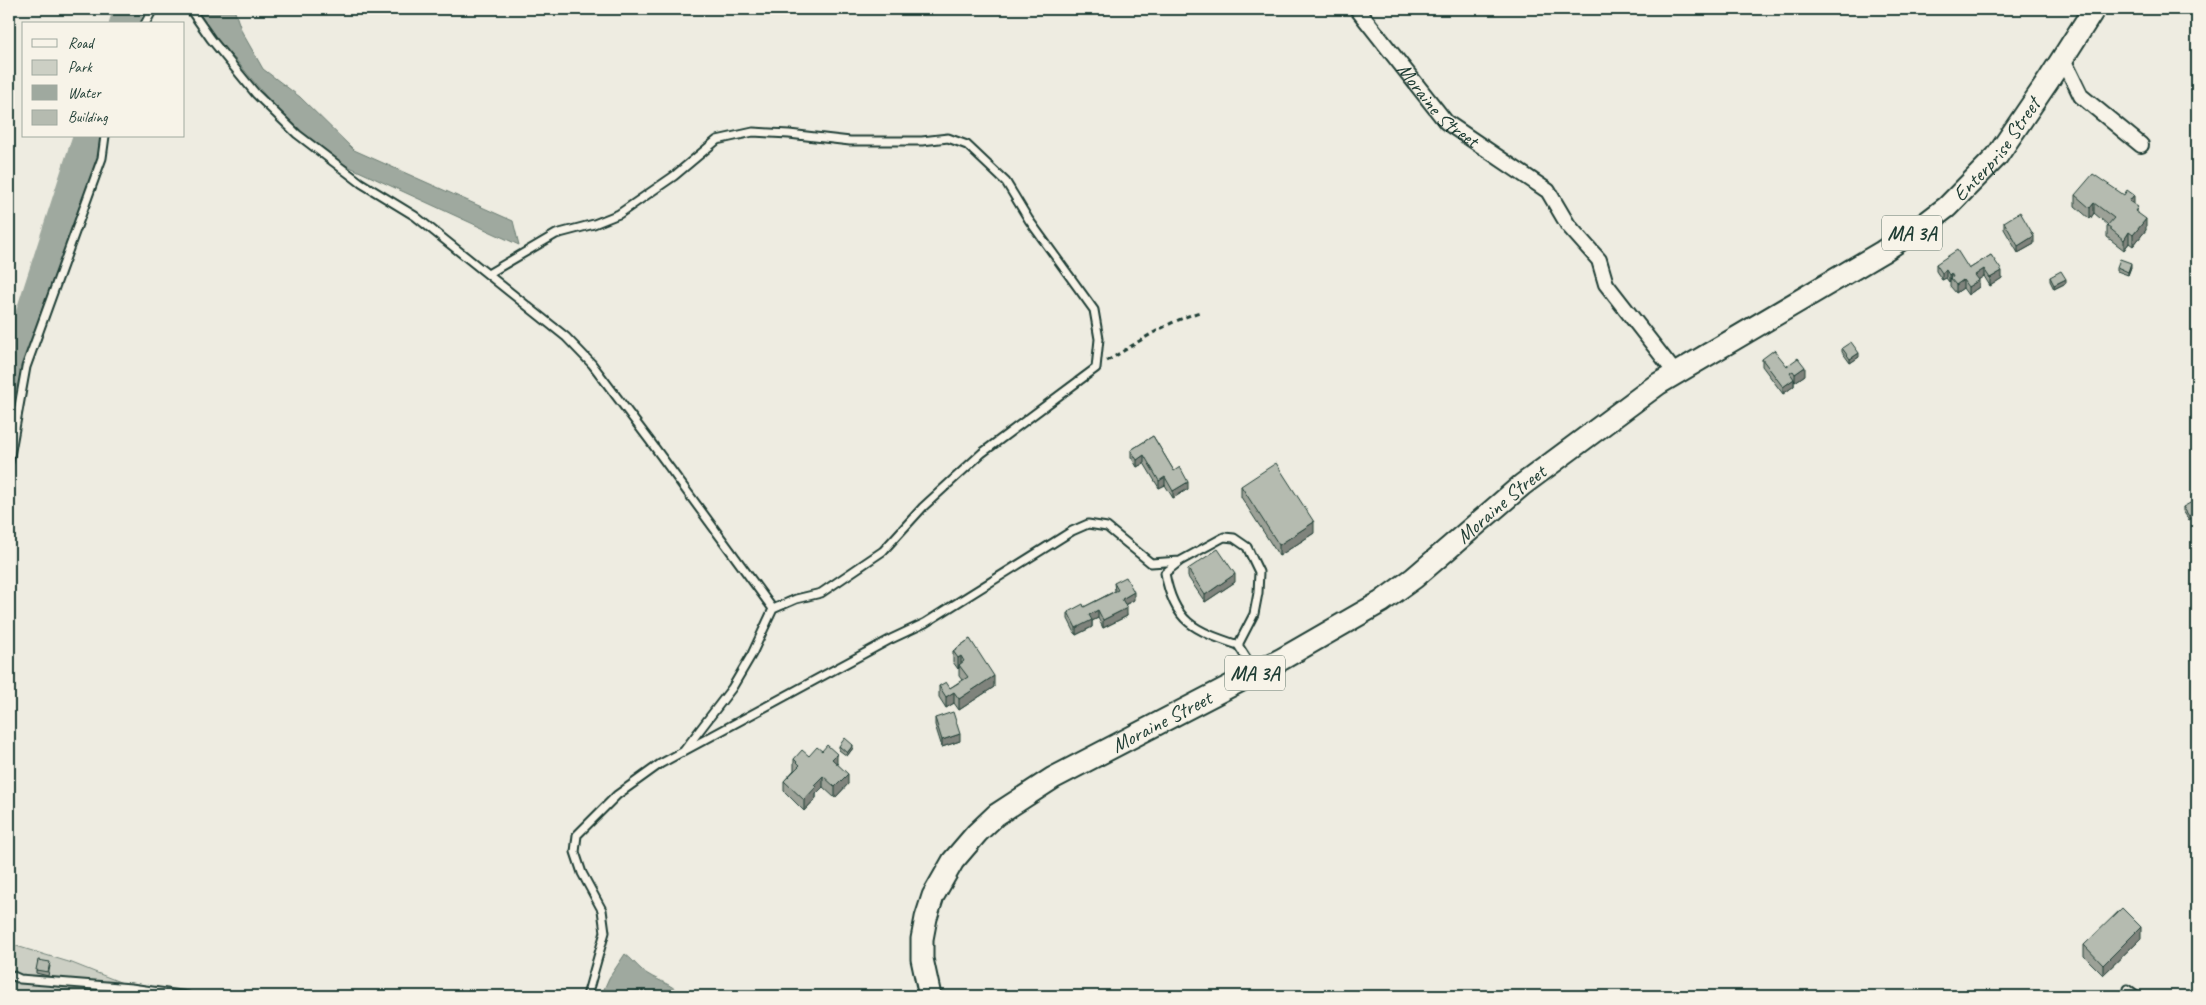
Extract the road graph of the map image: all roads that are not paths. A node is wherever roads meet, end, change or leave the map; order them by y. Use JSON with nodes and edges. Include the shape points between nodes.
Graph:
{"nodes":[{"id":1,"x":153,"y":9,"type":"edge"},
{"id":2,"x":190,"y":9,"type":"edge"},
{"id":3,"x":1358,"y":9,"type":"edge"},
{"id":4,"x":2094,"y":9,"type":"edge"},
{"id":5,"x":146,"y":22,"type":"edge"},
{"id":6,"x":2063,"y":59,"type":"junction"},
{"id":7,"x":105,"y":138,"type":"edge"},
{"id":8,"x":2142,"y":145,"type":"dead end"},
{"id":9,"x":488,"y":274,"type":"junction"},
{"id":10,"x":1669,"y":378,"type":"junction"},
{"id":11,"x":9,"y":462,"type":"edge"},
{"id":12,"x":1180,"y":561,"type":"junction"},
{"id":13,"x":773,"y":609,"type":"junction"},
{"id":14,"x":1238,"y":645,"type":"junction"},
{"id":15,"x":1255,"y":672,"type":"junction"},
{"id":16,"x":683,"y":752,"type":"junction"},
{"id":17,"x":9,"y":974,"type":"edge"},
{"id":18,"x":2128,"y":988,"type":"dead end"},
{"id":19,"x":188,"y":996,"type":"edge"},
{"id":20,"x":587,"y":996,"type":"edge"},
{"id":21,"x":930,"y":996,"type":"edge"},
{"id":22,"x":2138,"y":996,"type":"edge"}],
"edges":[{"from":1,"to":5,"type":"lane"},
{"from":2,"to":9,"type":"lane","via":[[256,94],[297,134],[361,183],[415,216]]},
{"from":3,"to":10,"type":"street","name":"Moraine Street","via":[[1446,122],[1548,191],[1568,225],[1599,260],[1606,284]]},
{"from":4,"to":6,"type":"main road","name":"Enterprise Street","number":"MA 3A"},
{"from":6,"to":8,"type":"street","via":[[2081,96],[2089,105]]},
{"from":6,"to":10,"type":"main road","name":"Enterprise Street","number":"MA 3A","via":[[1997,156],[1947,208],[1882,252]]},
{"from":7,"to":11,"type":"lane","via":[[102,158],[26,368]]},
{"from":9,"to":13,"type":"lane","via":[[566,337],[592,364]]},
{"from":9,"to":13,"type":"lane","via":[[556,234],[619,214],[718,140],[753,132],[850,141],[948,138],[967,145],[1006,182],[1029,220],[1094,310],[1099,339],[1096,368],[982,453],[923,507],[883,551],[821,592],[796,598]]},
{"from":10,"to":15,"type":"main road","name":"Moraine Street","number":"MA 3A","via":[[1522,485],[1414,578],[1381,602]]},
{"from":12,"to":14,"type":"lane","via":[[1165,573],[1168,590],[1180,616],[1201,632]]},
{"from":12,"to":14,"type":"lane","via":[[1224,537],[1234,538],[1247,547],[1259,572],[1258,593],[1254,614]]},
{"from":12,"to":16,"type":"lane","via":[[1151,563],[1107,527],[1088,524],[925,623]]},
{"from":13,"to":16,"type":"lane","via":[[732,688]]},
{"from":14,"to":15,"type":"lane"},
{"from":15,"to":21,"type":"main road","name":"Moraine Street","number":"MA 3A","via":[[1053,778],[996,815],[977,833],[946,873],[933,896],[926,918],[922,959]]},
{"from":16,"to":20,"type":"lane","via":[[660,764],[617,795],[577,834],[575,852],[582,873],[602,910],[605,932]]},
{"from":17,"to":19,"type":"lane","via":[[20,979]]},
{"from":18,"to":22,"type":"lane"}]}
